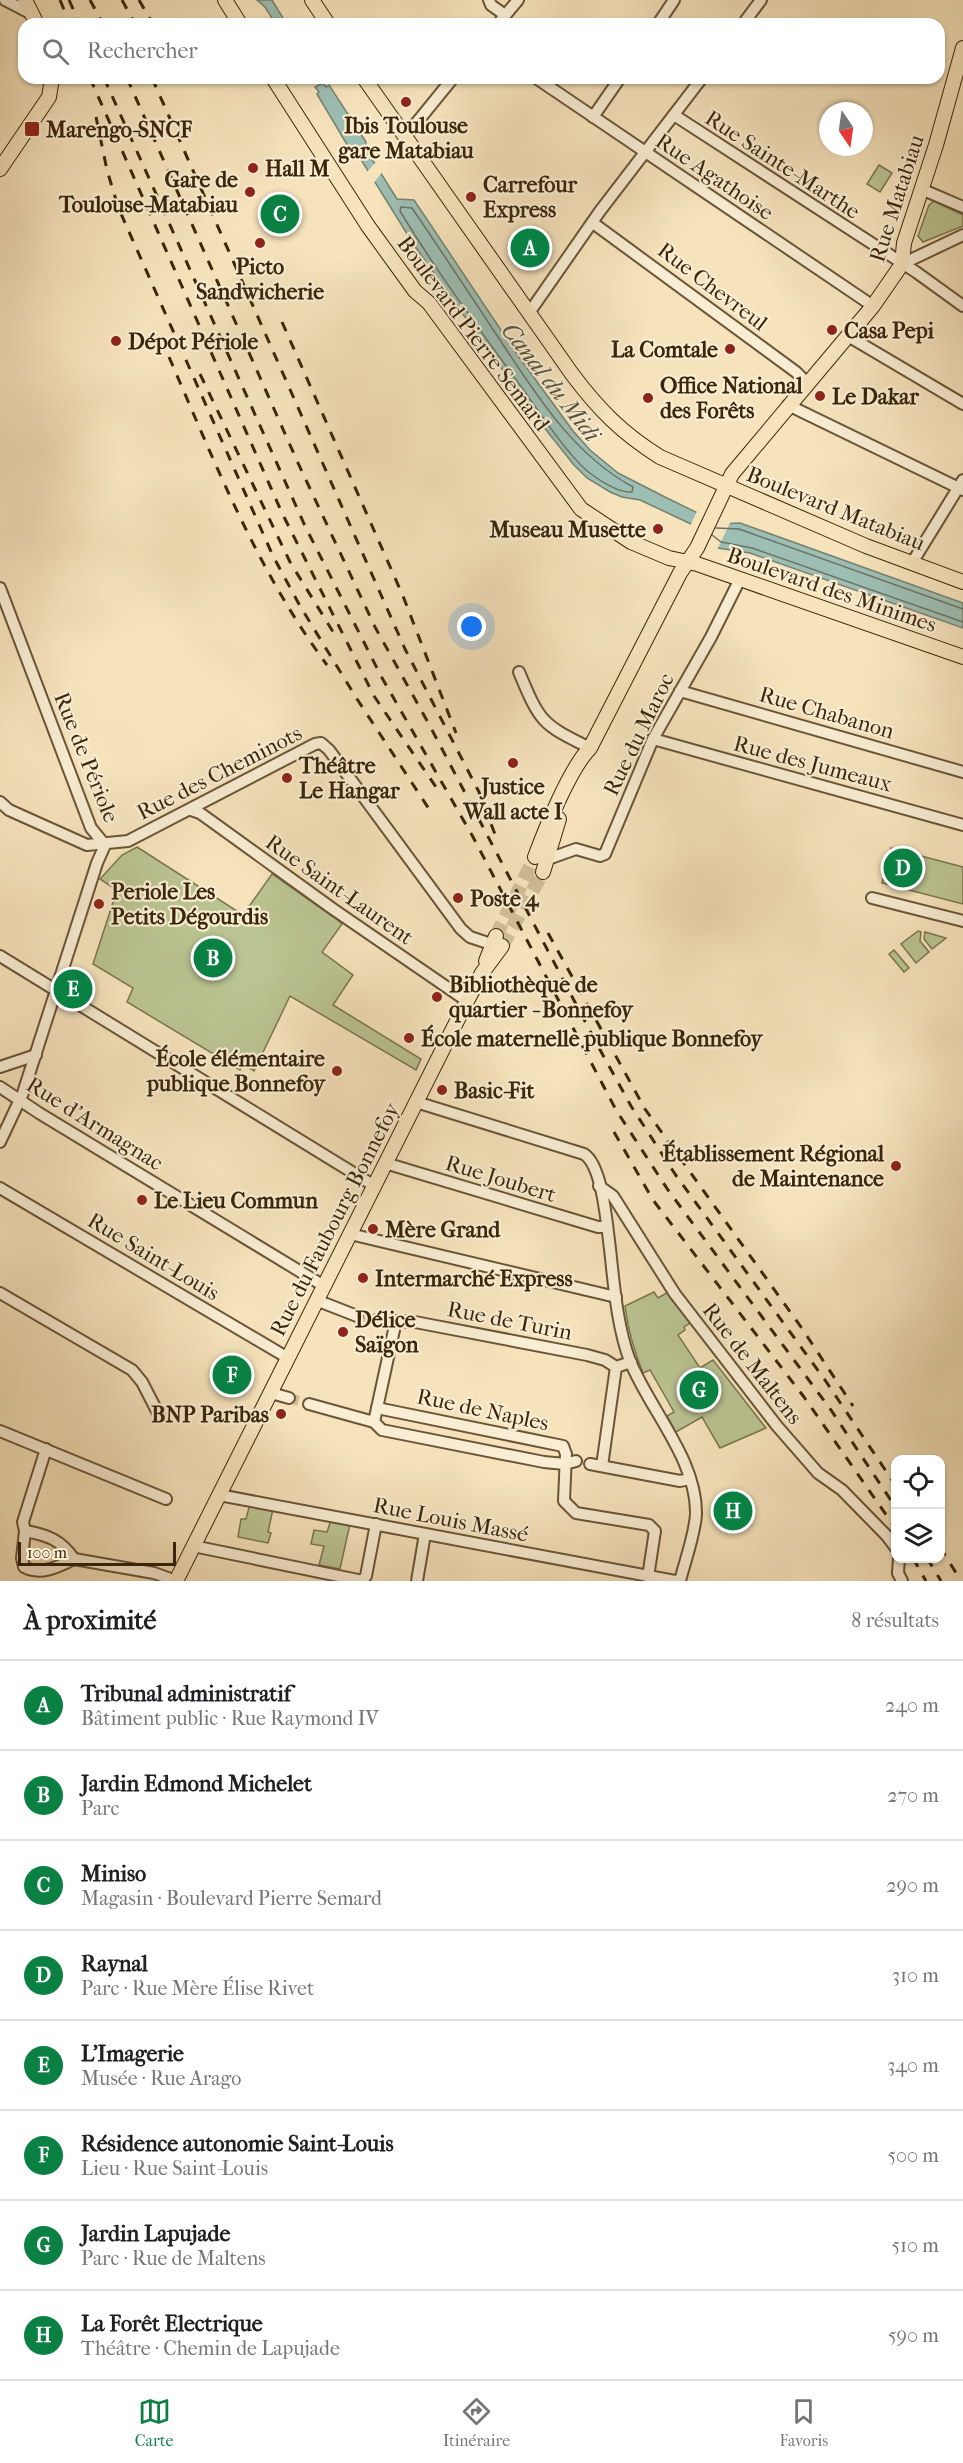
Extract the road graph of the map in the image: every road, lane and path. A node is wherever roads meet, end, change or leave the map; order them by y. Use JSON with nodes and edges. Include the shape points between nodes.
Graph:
{"nodes":[{"id":1,"x":5,"y":0,"type":"edge"},
{"id":2,"x":25,"y":0,"type":"edge"},
{"id":3,"x":225,"y":0,"type":"edge"},
{"id":4,"x":312,"y":0,"type":"edge"},
{"id":5,"x":489,"y":0,"type":"edge"},
{"id":6,"x":518,"y":0,"type":"edge"},
{"id":7,"x":674,"y":0,"type":"edge"},
{"id":8,"x":761,"y":0,"type":"edge"},
{"id":9,"x":32,"y":18,"type":"edge"},
{"id":10,"x":34,"y":18,"type":"edge"},
{"id":11,"x":236,"y":18,"type":"edge"},
{"id":12,"x":324,"y":18,"type":"edge"},
{"id":13,"x":500,"y":18,"type":"edge"},
{"id":14,"x":503,"y":18,"type":"edge"},
{"id":15,"x":661,"y":18,"type":"edge"},
{"id":16,"x":748,"y":18,"type":"edge"},
{"id":17,"x":963,"y":48,"type":"edge"},
{"id":18,"x":51,"y":84,"type":"edge"},
{"id":19,"x":277,"y":84,"type":"edge"},
{"id":20,"x":368,"y":84,"type":"edge"},
{"id":21,"x":448,"y":84,"type":"edge"},
{"id":22,"x":545,"y":84,"type":"edge"},
{"id":23,"x":616,"y":84,"type":"edge"},
{"id":24,"x":697,"y":84,"type":"edge"},
{"id":25,"x":674,"y":115,"type":"junction"},
{"id":26,"x":593,"y":117,"type":"junction"},
{"id":27,"x":405,"y":137,"type":"junction"},
{"id":28,"x":646,"y":153,"type":"junction"},
{"id":29,"x":0,"y":169,"type":"edge"},
{"id":30,"x":921,"y":189,"type":"junction"},
{"id":31,"x":962,"y":206,"type":"edge"},
{"id":32,"x":593,"y":222,"type":"junction"},
{"id":33,"x":963,"y":235,"type":"edge"},
{"id":34,"x":902,"y":264,"type":"junction"},
{"id":35,"x":873,"y":306,"type":"junction"},
{"id":36,"x":963,"y":306,"type":"edge"},
{"id":37,"x":528,"y":313,"type":"junction"},
{"id":38,"x":848,"y":336,"type":"junction"},
{"id":39,"x":807,"y":383,"type":"junction"},
{"id":40,"x":963,"y":404,"type":"edge"},
{"id":41,"x":788,"y":405,"type":"junction"},
{"id":42,"x":726,"y":486,"type":"junction"},
{"id":43,"x":962,"y":486,"type":"edge"},
{"id":44,"x":687,"y":562,"type":"junction"},
{"id":45,"x":912,"y":563,"type":"junction"},
{"id":46,"x":740,"y":579,"type":"junction"},
{"id":47,"x":963,"y":582,"type":"edge"},
{"id":48,"x":0,"y":588,"type":"edge"},
{"id":49,"x":963,"y":657,"type":"edge"},
{"id":50,"x":519,"y":672,"type":"dead end"},
{"id":51,"x":680,"y":691,"type":"junction"},
{"id":52,"x":653,"y":739,"type":"junction"},
{"id":53,"x":590,"y":748,"type":"junction"},
{"id":54,"x":963,"y":772,"type":"edge"},
{"id":55,"x":1,"y":806,"type":"edge"},
{"id":56,"x":191,"y":810,"type":"junction"},
{"id":57,"x":963,"y":825,"type":"edge"},
{"id":58,"x":105,"y":845,"type":"junction"},
{"id":59,"x":542,"y":863,"type":"joint"},
{"id":60,"x":872,"y":898,"type":"dead end"},
{"id":61,"x":963,"y":921,"type":"edge"},
{"id":62,"x":496,"y":942,"type":"junction"},
{"id":63,"x":0,"y":956,"type":"edge"},
{"id":64,"x":482,"y":973,"type":"junction"},
{"id":65,"x":56,"y":992,"type":"junction"},
{"id":66,"x":467,"y":1001,"type":"junction"},
{"id":67,"x":36,"y":1055,"type":"junction"},
{"id":68,"x":0,"y":1067,"type":"edge"},
{"id":69,"x":0,"y":1087,"type":"edge"},
{"id":70,"x":20,"y":1101,"type":"junction"},
{"id":71,"x":416,"y":1102,"type":"junction"},
{"id":72,"x":0,"y":1142,"type":"edge"},
{"id":73,"x":385,"y":1163,"type":"junction"},
{"id":74,"x":374,"y":1185,"type":"junction"},
{"id":75,"x":599,"y":1186,"type":"junction"},
{"id":76,"x":0,"y":1188,"type":"edge"},
{"id":77,"x":607,"y":1227,"type":"junction"},
{"id":78,"x":350,"y":1234,"type":"junction"},
{"id":79,"x":324,"y":1286,"type":"junction"},
{"id":80,"x":0,"y":1293,"type":"edge"},
{"id":81,"x":616,"y":1297,"type":"junction"},
{"id":82,"x":316,"y":1300,"type":"junction"},
{"id":83,"x":357,"y":1316,"type":"tunnel mouth"},
{"id":84,"x":377,"y":1320,"type":"tunnel mouth"},
{"id":85,"x":394,"y":1321,"type":"junction"},
{"id":86,"x":288,"y":1358,"type":"junction"},
{"id":87,"x":631,"y":1362,"type":"junction"},
{"id":88,"x":616,"y":1367,"type":"junction"},
{"id":89,"x":271,"y":1393,"type":"junction"},
{"id":90,"x":290,"y":1398,"type":"tunnel mouth"},
{"id":91,"x":309,"y":1404,"type":"tunnel mouth"},
{"id":92,"x":377,"y":1408,"type":"junction"},
{"id":93,"x":159,"y":1415,"type":"dead end"},
{"id":94,"x":374,"y":1422,"type":"junction"},
{"id":95,"x":0,"y":1431,"type":"edge"},
{"id":96,"x":46,"y":1449,"type":"junction"},
{"id":97,"x":576,"y":1461,"type":"dead end"},
{"id":98,"x":565,"y":1464,"type":"junction"},
{"id":99,"x":590,"y":1464,"type":"dead end"},
{"id":100,"x":603,"y":1466,"type":"junction"},
{"id":101,"x":690,"y":1479,"type":"junction"},
{"id":102,"x":219,"y":1495,"type":"junction"},
{"id":103,"x":166,"y":1499,"type":"dead end"},
{"id":104,"x":376,"y":1524,"type":"junction"},
{"id":105,"x":25,"y":1531,"type":"junction"},
{"id":106,"x":425,"y":1534,"type":"junction"},
{"id":107,"x":891,"y":1541,"type":"edge"},
{"id":108,"x":193,"y":1545,"type":"junction"},
{"id":109,"x":74,"y":1559,"type":"junction"},
{"id":110,"x":899,"y":1563,"type":"edge"},
{"id":111,"x":648,"y":1577,"type":"junction"},
{"id":112,"x":176,"y":1581,"type":"edge"},
{"id":113,"x":362,"y":1581,"type":"edge"},
{"id":114,"x":417,"y":1581,"type":"edge"},
{"id":115,"x":675,"y":1581,"type":"edge"},
{"id":116,"x":680,"y":1581,"type":"edge"},
{"id":117,"x":902,"y":1581,"type":"edge"}],
"edges":[{"from":1,"to":9,"type":"street"},
{"from":2,"to":10,"type":"main road"},
{"from":3,"to":11,"type":"main road"},
{"from":4,"to":12,"type":"main road"},
{"from":5,"to":13,"type":"street"},
{"from":6,"to":14,"type":"street"},
{"from":7,"to":15,"type":"street"},
{"from":8,"to":16,"type":"street"},
{"from":17,"to":30,"type":"main road","name":"Rue Matabiau"},
{"from":18,"to":29,"type":"main road","via":[[49,97]]},
{"from":19,"to":44,"type":"main road","name":"Boulevard Pierre Semard","via":[[378,240],[581,509],[631,542]]},
{"from":20,"to":27,"type":"main road","name":"Boulevard Matabiau"},
{"from":21,"to":27,"type":"street"},
{"from":22,"to":26,"type":"street","name":"Rue Agathoise"},
{"from":23,"to":26,"type":"street"},
{"from":24,"to":25,"type":"street"},
{"from":25,"to":28,"type":"street"},
{"from":25,"to":34,"type":"street","name":"Rue Sainte-Marthe"},
{"from":26,"to":28,"type":"street","name":"Rue Agathoise"},
{"from":27,"to":37,"type":"main road","name":"Boulevard Matabiau"},
{"from":28,"to":32,"type":"street"},
{"from":28,"to":35,"type":"street","name":"Rue Agathoise"},
{"from":30,"to":31,"type":"street"},
{"from":30,"to":34,"type":"main road","name":"Rue Matabiau","via":[[904,243]]},
{"from":32,"to":37,"type":"street"},
{"from":32,"to":39,"type":"street","name":"Rue Chevreul"},
{"from":33,"to":34,"type":"street"},
{"from":34,"to":35,"type":"main road","name":"Rue Matabiau"},
{"from":34,"to":36,"type":"street","name":"Rue Sainte-Marthe"},
{"from":35,"to":38,"type":"main road","name":"Rue Matabiau"},
{"from":37,"to":42,"type":"main road","name":"Boulevard Matabiau","via":[[591,400],[634,441]]},
{"from":38,"to":39,"type":"main road","name":"Rue Matabiau"},
{"from":38,"to":40,"type":"street"},
{"from":39,"to":41,"type":"main road","name":"Rue Matabiau"},
{"from":41,"to":42,"type":"main road","name":"Rue Matabiau"},
{"from":41,"to":43,"type":"street"},
{"from":42,"to":44,"type":"main road","name":"Rue Matabiau"},
{"from":42,"to":45,"type":"main road","name":"Boulevard Matabiau"},
{"from":43,"to":45,"type":"street"},
{"from":44,"to":46,"type":"main road","name":"Boulevard des Minimes"},
{"from":44,"to":53,"type":"main road","name":"Rue Matabiau"},
{"from":45,"to":47,"type":"main road","name":"Boulevard Matabiau"},
{"from":46,"to":49,"type":"main road","name":"Boulevard des Minimes"},
{"from":46,"to":51,"type":"street","name":"Rue du Maroc"},
{"from":48,"to":58,"type":"street","name":"Rue de Périole","via":[[91,828]]},
{"from":50,"to":53,"type":"street","via":[[543,720]]},
{"from":51,"to":52,"type":"street","name":"Rue du Maroc"},
{"from":51,"to":54,"type":"street","name":"Rue Chabanon"},
{"from":52,"to":57,"type":"street","name":"Rue des Jumeaux"},
{"from":52,"to":59,"type":"street","name":"Rue du Maroc","via":[[605,854],[576,849]]},
{"from":53,"to":59,"type":"main road","name":"Rue Matabiau","via":[[566,788]]},
{"from":55,"to":58,"type":"street","via":[[87,845]]},
{"from":56,"to":58,"type":"street","name":"Rue des Cheminots","via":[[128,841]]},
{"from":56,"to":62,"type":"street","name":"Rue des Cheminots","via":[[321,743],[461,930],[470,937]]},
{"from":56,"to":66,"type":"street","name":"Rue Saint-Laurent"},
{"from":58,"to":65,"type":"street","name":"Rue de Périole"},
{"from":60,"to":61,"type":"street"},
{"from":62,"to":64,"type":"main road","name":"Rue du Faubourg Bonnefoy"},
{"from":62,"to":64,"type":"main road","name":"Rue du Faubourg Bonnefoy"},
{"from":63,"to":65,"type":"street"},
{"from":64,"to":66,"type":"main road","name":"Rue du Faubourg Bonnefoy"},
{"from":65,"to":67,"type":"street","name":"Rue de Périole"},
{"from":65,"to":74,"type":"street"},
{"from":66,"to":71,"type":"main road","name":"Rue du Faubourg Bonnefoy"},
{"from":67,"to":68,"type":"street"},
{"from":67,"to":70,"type":"street","name":"Rue de Périole"},
{"from":69,"to":70,"type":"street","name":"Rue d'Armagnac"},
{"from":70,"to":72,"type":"street","name":"Rue de Périole"},
{"from":70,"to":79,"type":"street","name":"Rue d'Armagnac"},
{"from":71,"to":73,"type":"main road","name":"Rue du Faubourg Bonnefoy"},
{"from":71,"to":75,"type":"street","via":[[584,1154],[595,1166]]},
{"from":73,"to":74,"type":"main road","name":"Rue du Faubourg Bonnefoy"},
{"from":73,"to":77,"type":"street","name":"Rue Joubert"},
{"from":74,"to":78,"type":"main road","name":"Rue du Faubourg Bonnefoy"},
{"from":75,"to":77,"type":"street"},
{"from":75,"to":107,"type":"street","name":"Rue de Maltens","via":[[613,1196],[675,1294],[777,1426],[818,1473],[842,1490]]},
{"from":76,"to":86,"type":"street","name":"Rue Saint-Louis"},
{"from":77,"to":81,"type":"street"},
{"from":78,"to":79,"type":"main road","name":"Rue du Faubourg Bonnefoy"},
{"from":78,"to":81,"type":"street"},
{"from":79,"to":82,"type":"main road","name":"Rue du Faubourg Bonnefoy"},
{"from":80,"to":93,"type":"street","via":[[132,1370]]},
{"from":81,"to":87,"type":"street"},
{"from":82,"to":83,"type":"street"},
{"from":82,"to":86,"type":"main road","name":"Rue du Faubourg Bonnefoy"},
{"from":84,"to":85,"type":"street","name":"Rue de Turin"},
{"from":85,"to":88,"type":"street","name":"Rue de Turin","via":[[587,1355]]},
{"from":85,"to":92,"type":"street"},
{"from":86,"to":89,"type":"main road","name":"Rue du Faubourg Bonnefoy"},
{"from":87,"to":88,"type":"street"},
{"from":87,"to":101,"type":"street"},
{"from":88,"to":100,"type":"street"},
{"from":89,"to":90,"type":"street"},
{"from":89,"to":102,"type":"main road","name":"Rue du Faubourg Bonnefoy"},
{"from":91,"to":94,"type":"street","name":"Rue de Naples"},
{"from":92,"to":94,"type":"street"},
{"from":92,"to":98,"type":"street","name":"Rue de Naples","via":[[563,1446]]},
{"from":94,"to":98,"type":"street","name":"Rue de Naples","via":[[382,1430]]},
{"from":95,"to":96,"type":"street"},
{"from":96,"to":103,"type":"street"},
{"from":96,"to":105,"type":"street","via":[[24,1513]]},
{"from":97,"to":98,"type":"street","name":"Rue de Naples"},
{"from":98,"to":111,"type":"street","name":"Rue de Naples","via":[[564,1501],[576,1513],[649,1525],[656,1531]]},
{"from":99,"to":100,"type":"street"},
{"from":100,"to":101,"type":"street","via":[[680,1481]]},
{"from":101,"to":116,"type":"street","via":[[696,1515]]},
{"from":102,"to":104,"type":"street","name":"Rue Louis Massé"},
{"from":102,"to":108,"type":"main road","name":"Rue du Faubourg Bonnefoy"},
{"from":104,"to":106,"type":"street","name":"Rue Louis Massé"},
{"from":104,"to":113,"type":"street"},
{"from":105,"to":109,"type":"street","via":[[56,1539]]},
{"from":105,"to":109,"type":"street","via":[[24,1567],[41,1571]]},
{"from":106,"to":111,"type":"street","name":"Rue Louis Massé"},
{"from":106,"to":114,"type":"street"},
{"from":108,"to":112,"type":"main road","name":"Rue du Faubourg Bonnefoy"},
{"from":108,"to":113,"type":"street"},
{"from":109,"to":112,"type":"street","via":[[154,1573]]},
{"from":110,"to":117,"type":"street"},
{"from":111,"to":115,"type":"street","name":"Rue Louis Massé"}]}
